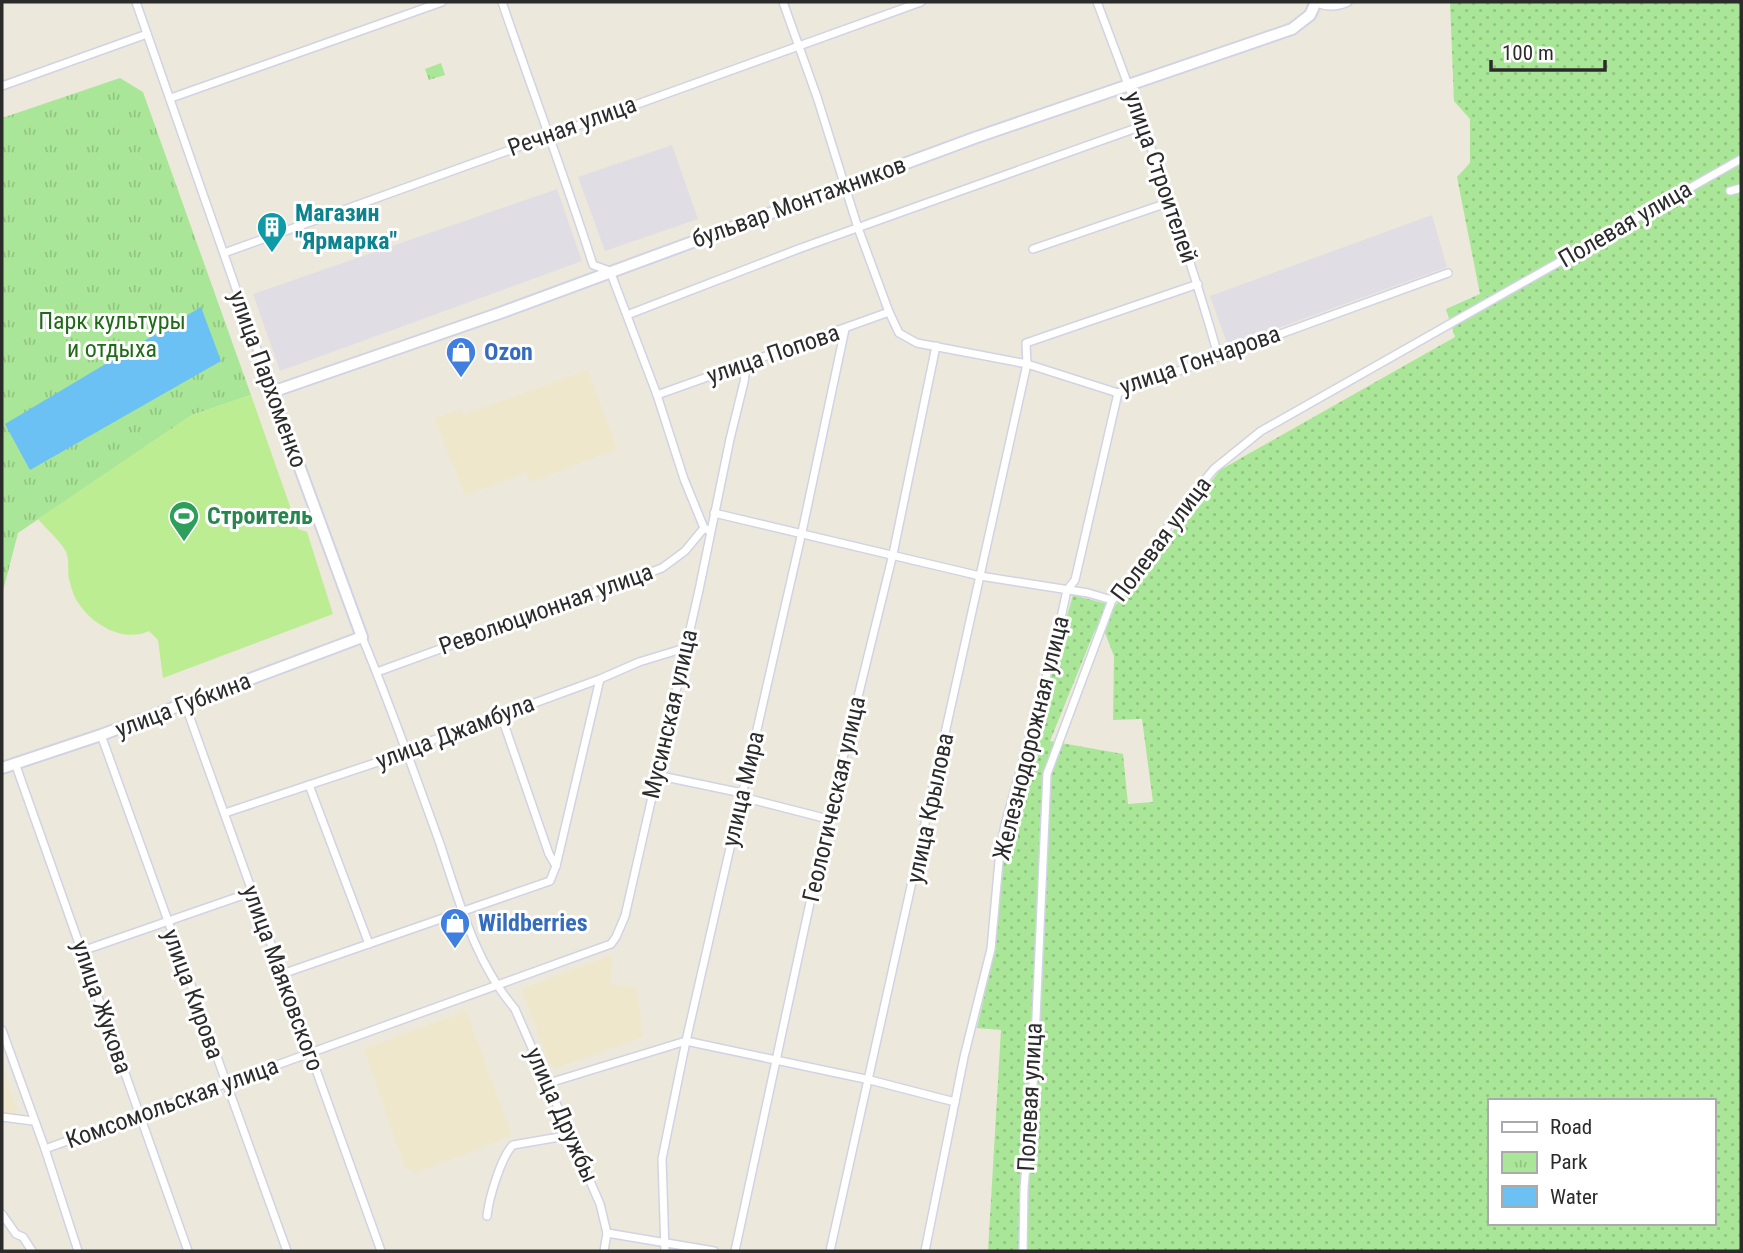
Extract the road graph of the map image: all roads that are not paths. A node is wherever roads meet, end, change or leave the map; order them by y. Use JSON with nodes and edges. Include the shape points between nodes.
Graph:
{"nodes":[{"id":1,"x":136,"y":2,"type":"edge"},
{"id":2,"x":442,"y":2,"type":"edge"},
{"id":3,"x":502,"y":2,"type":"edge"},
{"id":4,"x":783,"y":2,"type":"edge"},
{"id":5,"x":921,"y":2,"type":"edge"},
{"id":6,"x":1097,"y":2,"type":"edge"},
{"id":7,"x":1316,"y":2,"type":"edge"},
{"id":8,"x":1348,"y":2,"type":"edge"},
{"id":9,"x":148,"y":34,"type":"junction"},
{"id":10,"x":798,"y":45,"type":"junction"},
{"id":11,"x":2,"y":86,"type":"edge"},
{"id":12,"x":1128,"y":86,"type":"junction"},
{"id":13,"x":171,"y":98,"type":"junction"},
{"id":14,"x":1142,"y":126,"type":"junction"},
{"id":15,"x":547,"y":134,"type":"junction"},
{"id":16,"x":1741,"y":159,"type":"edge"},
{"id":17,"x":844,"y":185,"type":"junction"},
{"id":18,"x":1741,"y":188,"type":"edge"},
{"id":19,"x":1730,"y":191,"type":"dead end"},
{"id":20,"x":1170,"y":202,"type":"junction"},
{"id":21,"x":858,"y":228,"type":"junction"},
{"id":22,"x":1033,"y":248,"type":"dead end"},
{"id":23,"x":223,"y":253,"type":"junction"},
{"id":24,"x":610,"y":271,"type":"junction"},
{"id":25,"x":1448,"y":274,"type":"dead end"},
{"id":26,"x":1198,"y":284,"type":"junction"},
{"id":27,"x":889,"y":312,"type":"junction"},
{"id":28,"x":627,"y":315,"type":"junction"},
{"id":29,"x":845,"y":329,"type":"junction"},
{"id":30,"x":936,"y":346,"type":"junction"},
{"id":31,"x":1218,"y":355,"type":"junction"},
{"id":32,"x":747,"y":361,"type":"junction"},
{"id":33,"x":1027,"y":364,"type":"junction"},
{"id":34,"x":272,"y":392,"type":"junction"},
{"id":35,"x":1118,"y":393,"type":"junction"},
{"id":36,"x":657,"y":395,"type":"junction"},
{"id":37,"x":714,"y":513,"type":"junction"},
{"id":38,"x":707,"y":530,"type":"junction"},
{"id":39,"x":802,"y":532,"type":"junction"},
{"id":40,"x":893,"y":554,"type":"junction"},
{"id":41,"x":981,"y":576,"type":"junction"},
{"id":42,"x":1067,"y":590,"type":"junction"},
{"id":43,"x":1112,"y":600,"type":"junction"},
{"id":44,"x":362,"y":637,"type":"junction"},
{"id":45,"x":685,"y":648,"type":"junction"},
{"id":46,"x":377,"y":672,"type":"junction"},
{"id":47,"x":600,"y":679,"type":"junction"},
{"id":48,"x":185,"y":704,"type":"junction"},
{"id":49,"x":501,"y":715,"type":"junction"},
{"id":50,"x":101,"y":735,"type":"junction"},
{"id":51,"x":406,"y":750,"type":"junction"},
{"id":52,"x":15,"y":763,"type":"junction"},
{"id":53,"x":2,"y":768,"type":"edge"},
{"id":54,"x":656,"y":775,"type":"junction"},
{"id":55,"x":309,"y":785,"type":"junction"},
{"id":56,"x":742,"y":793,"type":"junction"},
{"id":57,"x":225,"y":813,"type":"junction"},
{"id":58,"x":828,"y":819,"type":"junction"},
{"id":59,"x":556,"y":866,"type":"junction"},
{"id":60,"x":252,"y":892,"type":"junction"},
{"id":61,"x":464,"y":912,"type":"junction"},
{"id":62,"x":167,"y":923,"type":"junction"},
{"id":63,"x":369,"y":944,"type":"junction"},
{"id":64,"x":82,"y":951,"type":"junction"},
{"id":65,"x":282,"y":974,"type":"junction"},
{"id":66,"x":496,"y":987,"type":"junction"},
{"id":67,"x":2,"y":1030,"type":"edge"},
{"id":68,"x":687,"y":1041,"type":"junction"},
{"id":69,"x":310,"y":1053,"type":"junction"},
{"id":70,"x":775,"y":1059,"type":"junction"},
{"id":71,"x":870,"y":1080,"type":"junction"},
{"id":72,"x":226,"y":1083,"type":"junction"},
{"id":73,"x":549,"y":1083,"type":"junction"},
{"id":74,"x":956,"y":1102,"type":"junction"},
{"id":75,"x":139,"y":1115,"type":"junction"},
{"id":76,"x":2,"y":1117,"type":"edge"},
{"id":77,"x":33,"y":1121,"type":"junction"},
{"id":78,"x":571,"y":1135,"type":"junction"},
{"id":79,"x":45,"y":1149,"type":"junction"},
{"id":80,"x":2,"y":1214,"type":"edge"},
{"id":81,"x":487,"y":1216,"type":"dead end"},
{"id":82,"x":607,"y":1233,"type":"junction"},
{"id":83,"x":666,"y":1242,"type":"junction"},
{"id":84,"x":32,"y":1251,"type":"edge"},
{"id":85,"x":78,"y":1251,"type":"edge"},
{"id":86,"x":188,"y":1251,"type":"edge"},
{"id":87,"x":287,"y":1251,"type":"edge"},
{"id":88,"x":382,"y":1251,"type":"edge"},
{"id":89,"x":604,"y":1251,"type":"edge"},
{"id":90,"x":665,"y":1251,"type":"edge"},
{"id":91,"x":714,"y":1251,"type":"edge"},
{"id":92,"x":735,"y":1251,"type":"edge"},
{"id":93,"x":830,"y":1251,"type":"edge"},
{"id":94,"x":925,"y":1251,"type":"edge"},
{"id":95,"x":1023,"y":1251,"type":"edge"}],
"edges":[{"from":1,"to":9,"type":"street","name":"улица Пархоменко"},
{"from":2,"to":13,"type":"street"},
{"from":3,"to":15,"type":"street"},
{"from":4,"to":10,"type":"street","name":"улица Гончарова"},
{"from":5,"to":10,"type":"street","name":"Речная улица"},
{"from":6,"to":12,"type":"street","name":"улица Строителей"},
{"from":7,"to":8,"type":"street","via":[[1325,6]]},
{"from":7,"to":12,"type":"street","name":"бульвар Монтажников","via":[[1310,15],[1293,29]]},
{"from":9,"to":11,"type":"street"},
{"from":9,"to":13,"type":"street","name":"улица Пархоменко"},
{"from":10,"to":15,"type":"street","name":"Речная улица"},
{"from":10,"to":17,"type":"street","name":"улица Гончарова"},
{"from":12,"to":14,"type":"street","name":"улица Строителей"},
{"from":12,"to":17,"type":"street","name":"бульвар Монтажников"},
{"from":13,"to":23,"type":"street","name":"улица Пархоменко"},
{"from":14,"to":20,"type":"street","name":"улица Строителей"},
{"from":14,"to":21,"type":"street"},
{"from":15,"to":23,"type":"street","name":"Речная улица"},
{"from":15,"to":24,"type":"street","via":[[593,265]]},
{"from":16,"to":43,"type":"street","name":"Полевая улица","via":[[1261,431],[1214,469]]},
{"from":17,"to":21,"type":"street","name":"улица Гончарова"},
{"from":17,"to":24,"type":"street","name":"бульвар Монтажников"},
{"from":18,"to":19,"type":"street"},
{"from":20,"to":22,"type":"street"},
{"from":20,"to":26,"type":"street","name":"улица Строителей"},
{"from":21,"to":27,"type":"street","name":"улица Гончарова"},
{"from":21,"to":28,"type":"street"},
{"from":23,"to":34,"type":"street","name":"улица Пархоменко"},
{"from":24,"to":28,"type":"street"},
{"from":24,"to":34,"type":"street","name":"бульвар Монтажников"},
{"from":25,"to":31,"type":"street","name":"улица Гончарова"},
{"from":26,"to":31,"type":"street","name":"улица Строителей"},
{"from":26,"to":33,"type":"street","name":"улица Крылова","via":[[1026,343]]},
{"from":27,"to":29,"type":"street","name":"улица Попова"},
{"from":27,"to":30,"type":"street","name":"улица Гончарова","via":[[899,333],[916,343]]},
{"from":28,"to":36,"type":"street"},
{"from":29,"to":32,"type":"street","name":"улица Попова"},
{"from":29,"to":39,"type":"street","name":"улица Мира"},
{"from":30,"to":33,"type":"street","name":"улица Гончарова"},
{"from":30,"to":40,"type":"street","name":"Геологическая улица"},
{"from":31,"to":35,"type":"street","name":"улица Гончарова"},
{"from":32,"to":36,"type":"street","name":"улица Попова"},
{"from":32,"to":37,"type":"street","name":"Мусинская улица"},
{"from":33,"to":35,"type":"street","name":"улица Гончарова"},
{"from":33,"to":41,"type":"street","name":"улица Крылова"},
{"from":34,"to":44,"type":"street","name":"улица Пархоменко"},
{"from":35,"to":42,"type":"street","name":"Железнодорожная улица","via":[[1075,580]]},
{"from":36,"to":38,"type":"street","via":[[684,479]]},
{"from":37,"to":38,"type":"street","name":"Мусинская улица"},
{"from":37,"to":39,"type":"street"},
{"from":38,"to":45,"type":"street","name":"Мусинская улица"},
{"from":38,"to":46,"type":"street","name":"Революционная улица","via":[[662,568]]},
{"from":39,"to":40,"type":"street"},
{"from":39,"to":56,"type":"street","name":"улица Мира"},
{"from":40,"to":41,"type":"street"},
{"from":40,"to":58,"type":"street","name":"Геологическая улица"},
{"from":41,"to":42,"type":"street"},
{"from":41,"to":71,"type":"street","name":"улица Крылова"},
{"from":42,"to":43,"type":"street"},
{"from":42,"to":74,"type":"street","name":"Железнодорожная улица","via":[[1005,825],[990,949]]},
{"from":43,"to":95,"type":"street","name":"Полевая улица","via":[[1047,774]]},
{"from":44,"to":46,"type":"street","name":"улица Пархоменко"},
{"from":44,"to":48,"type":"street","name":"улица Губкина"},
{"from":45,"to":47,"type":"street","name":"улица Джамбула"},
{"from":45,"to":54,"type":"street","name":"Мусинская улица"},
{"from":46,"to":51,"type":"street","name":"улица Пархоменко"},
{"from":47,"to":49,"type":"street","name":"улица Джамбула"},
{"from":47,"to":59,"type":"street"},
{"from":48,"to":50,"type":"street","name":"улица Губкина"},
{"from":48,"to":57,"type":"street","name":"улица Маяковского"},
{"from":49,"to":51,"type":"street","name":"улица Джамбула"},
{"from":49,"to":59,"type":"street"},
{"from":50,"to":52,"type":"street","name":"улица Губкина"},
{"from":50,"to":62,"type":"street","name":"улица Кирова"},
{"from":51,"to":55,"type":"street","name":"улица Джамбула"},
{"from":51,"to":61,"type":"street","name":"улица Пархоменко"},
{"from":52,"to":53,"type":"street","name":"улица Губкина"},
{"from":52,"to":64,"type":"street","name":"улица Жукова"},
{"from":54,"to":56,"type":"street"},
{"from":54,"to":66,"type":"street","name":"Мусинская улица","via":[[625,916],[611,944]]},
{"from":55,"to":57,"type":"street","name":"улица Джамбула"},
{"from":55,"to":63,"type":"street"},
{"from":56,"to":58,"type":"street"},
{"from":56,"to":68,"type":"street","name":"улица Мира"},
{"from":57,"to":60,"type":"street","name":"улица Маяковского"},
{"from":58,"to":70,"type":"street","name":"Геологическая улица"},
{"from":59,"to":61,"type":"street","via":[[550,881]]},
{"from":60,"to":62,"type":"street"},
{"from":60,"to":65,"type":"street","name":"улица Маяковского"},
{"from":61,"to":63,"type":"street"},
{"from":61,"to":66,"type":"street","name":"улица Дружбы"},
{"from":62,"to":64,"type":"street"},
{"from":62,"to":72,"type":"street","name":"улица Кирова"},
{"from":63,"to":65,"type":"street"},
{"from":64,"to":75,"type":"street","name":"улица Жукова"},
{"from":65,"to":69,"type":"street","name":"улица Маяковского"},
{"from":66,"to":69,"type":"street","name":"Комсомольская улица"},
{"from":66,"to":73,"type":"street","name":"улица Дружбы","via":[[515,1009]]},
{"from":67,"to":77,"type":"street"},
{"from":68,"to":70,"type":"street"},
{"from":68,"to":73,"type":"street"},
{"from":68,"to":83,"type":"street","name":"улица Мира","via":[[662,1159]]},
{"from":69,"to":72,"type":"street","name":"Комсомольская улица"},
{"from":69,"to":88,"type":"street","name":"улица Маяковского"},
{"from":70,"to":71,"type":"street"},
{"from":70,"to":92,"type":"street","name":"Геологическая улица"},
{"from":71,"to":74,"type":"street"},
{"from":71,"to":93,"type":"street","name":"улица Крылова"},
{"from":72,"to":75,"type":"street","name":"Комсомольская улица"},
{"from":72,"to":87,"type":"street","name":"улица Кирова"},
{"from":73,"to":78,"type":"street","name":"улица Дружбы"},
{"from":74,"to":94,"type":"street","name":"Железнодорожная улица"},
{"from":75,"to":79,"type":"street","name":"Комсомольская улица"},
{"from":75,"to":86,"type":"street","name":"улица Жукова"},
{"from":76,"to":77,"type":"street"},
{"from":77,"to":79,"type":"street"},
{"from":78,"to":81,"type":"street","via":[[513,1145],[489,1197]]},
{"from":78,"to":82,"type":"street","name":"улица Дружбы"},
{"from":79,"to":85,"type":"street"},
{"from":80,"to":84,"type":"street"},
{"from":82,"to":83,"type":"street"},
{"from":82,"to":89,"type":"street","name":"улица Дружбы"},
{"from":83,"to":90,"type":"street","name":"улица Мира"},
{"from":83,"to":91,"type":"street"}]}
